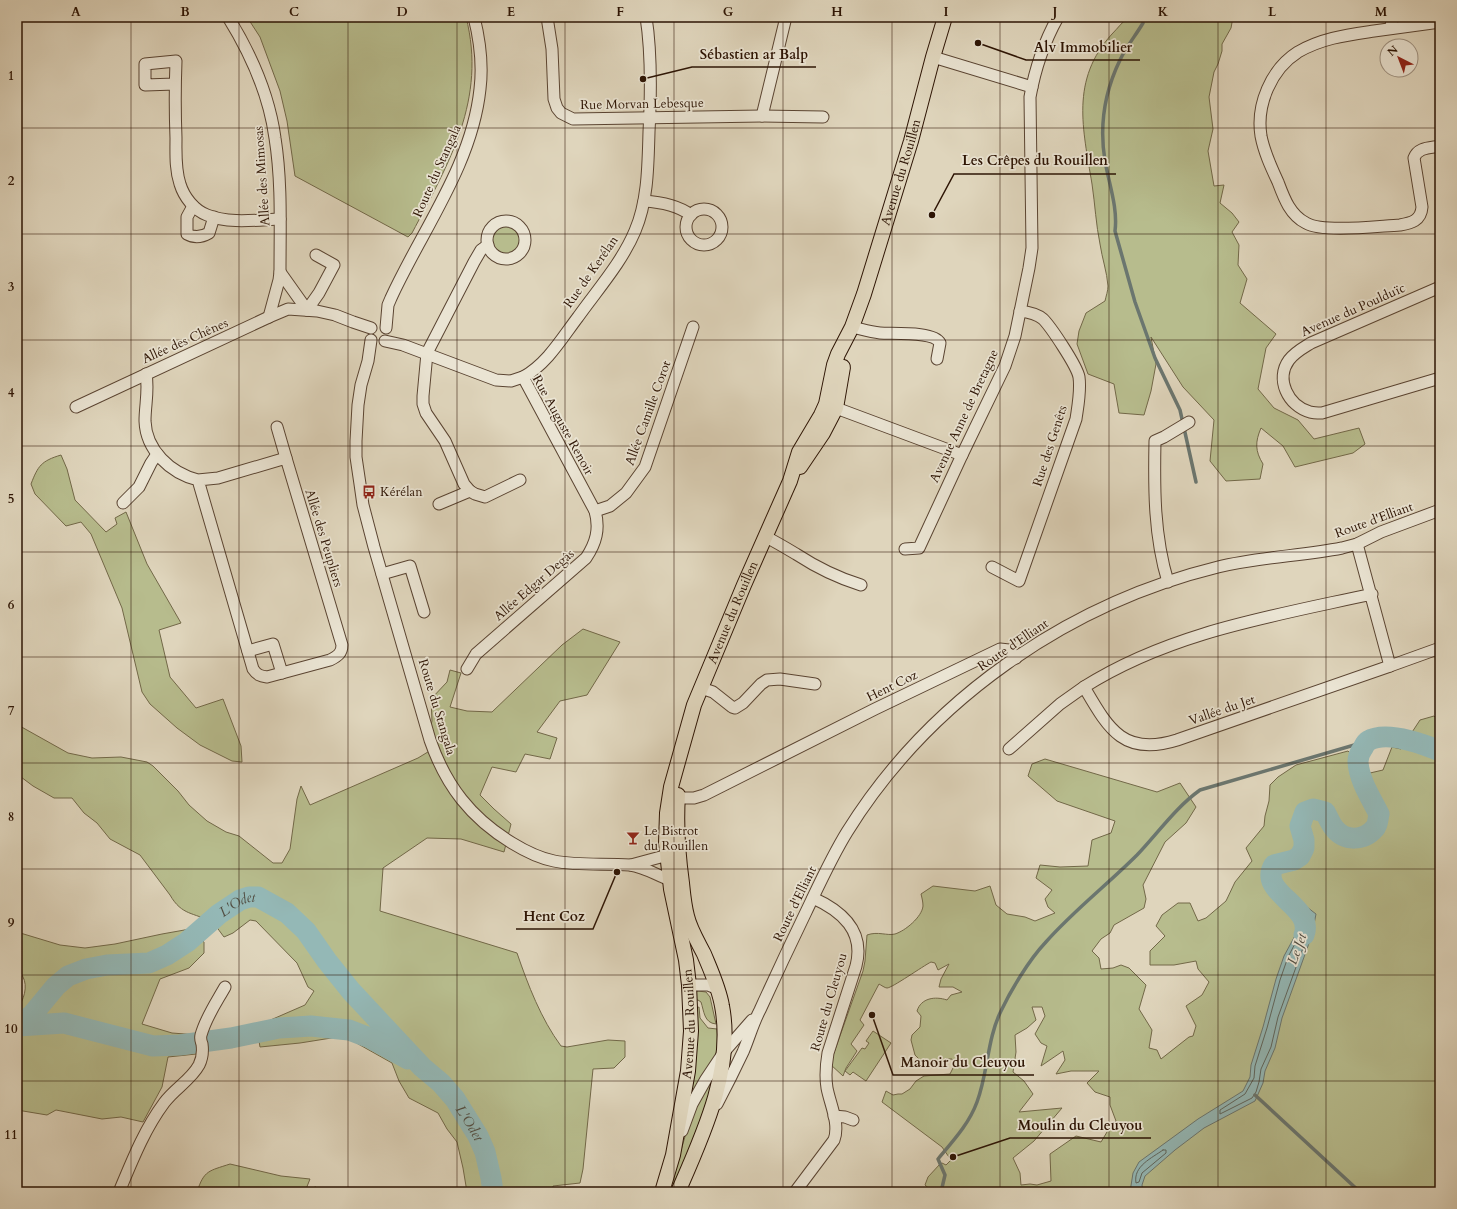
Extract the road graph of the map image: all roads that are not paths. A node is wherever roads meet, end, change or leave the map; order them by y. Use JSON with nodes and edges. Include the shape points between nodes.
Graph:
{"nodes":[{"id":1,"x":228,"y":17,"type":"edge"},
{"id":2,"x":474,"y":17,"type":"edge"},
{"id":3,"x":547,"y":17,"type":"edge"},
{"id":4,"x":646,"y":17,"type":"edge"},
{"id":5,"x":786,"y":17,"type":"edge"},
{"id":6,"x":945,"y":17,"type":"edge"},
{"id":7,"x":1058,"y":17,"type":"edge"},
{"id":8,"x":1391,"y":17,"type":"edge"},
{"id":9,"x":1440,"y":22,"type":"edge"},
{"id":10,"x":1392,"y":28,"type":"junction"},
{"id":11,"x":933,"y":57,"type":"junction"},
{"id":12,"x":175,"y":84,"type":"dead end"},
{"id":13,"x":1032,"y":87,"type":"junction"},
{"id":14,"x":762,"y":116,"type":"junction"},
{"id":15,"x":650,"y":117,"type":"junction"},
{"id":16,"x":824,"y":117,"type":"dead end"},
{"id":17,"x":1440,"y":146,"type":"edge"},
{"id":18,"x":644,"y":201,"type":"junction"},
{"id":19,"x":193,"y":206,"type":"junction"},
{"id":20,"x":691,"y":215,"type":"dead end"},
{"id":21,"x":214,"y":217,"type":"junction"},
{"id":22,"x":280,"y":219,"type":"junction"},
{"id":23,"x":488,"y":245,"type":"dead end"},
{"id":24,"x":316,"y":255,"type":"dead end"},
{"id":25,"x":280,"y":272,"type":"junction"},
{"id":26,"x":1440,"y":286,"type":"edge"},
{"id":27,"x":388,"y":305,"type":"junction"},
{"id":28,"x":307,"y":310,"type":"junction"},
{"id":29,"x":1020,"y":311,"type":"junction"},
{"id":30,"x":269,"y":317,"type":"junction"},
{"id":31,"x":693,"y":327,"type":"dead end"},
{"id":32,"x":850,"y":331,"type":"junction"},
{"id":33,"x":371,"y":332,"type":"junction"},
{"id":34,"x":386,"y":336,"type":"junction"},
{"id":35,"x":427,"y":353,"type":"junction"},
{"id":36,"x":938,"y":359,"type":"dead end"},
{"id":37,"x":368,"y":361,"type":"junction"},
{"id":38,"x":146,"y":374,"type":"junction"},
{"id":39,"x":523,"y":377,"type":"junction"},
{"id":40,"x":1440,"y":378,"type":"edge"},
{"id":41,"x":831,"y":406,"type":"junction"},
{"id":42,"x":76,"y":407,"type":"dead end"},
{"id":43,"x":1189,"y":422,"type":"dead end"},
{"id":44,"x":277,"y":428,"type":"dead end"},
{"id":45,"x":157,"y":454,"type":"junction"},
{"id":46,"x":962,"y":454,"type":"junction"},
{"id":47,"x":286,"y":458,"type":"junction"},
{"id":48,"x":198,"y":480,"type":"junction"},
{"id":49,"x":520,"y":480,"type":"dead end"},
{"id":50,"x":470,"y":491,"type":"junction"},
{"id":51,"x":123,"y":503,"type":"dead end"},
{"id":52,"x":439,"y":504,"type":"dead end"},
{"id":53,"x":1440,"y":510,"type":"edge"},
{"id":54,"x":595,"y":511,"type":"junction"},
{"id":55,"x":766,"y":537,"type":"junction"},
{"id":56,"x":1357,"y":544,"type":"junction"},
{"id":57,"x":905,"y":549,"type":"dead end"},
{"id":58,"x":992,"y":567,"type":"dead end"},
{"id":59,"x":382,"y":574,"type":"junction"},
{"id":60,"x":1168,"y":582,"type":"junction"},
{"id":61,"x":861,"y":585,"type":"dead end"},
{"id":62,"x":1372,"y":594,"type":"junction"},
{"id":63,"x":424,"y":612,"type":"dead end"},
{"id":64,"x":1440,"y":648,"type":"edge"},
{"id":65,"x":248,"y":651,"type":"junction"},
{"id":66,"x":1016,"y":658,"type":"junction"},
{"id":67,"x":1390,"y":666,"type":"junction"},
{"id":68,"x":467,"y":669,"type":"dead end"},
{"id":69,"x":282,"y":673,"type":"junction"},
{"id":70,"x":815,"y":684,"type":"dead end"},
{"id":71,"x":1084,"y":687,"type":"junction"},
{"id":72,"x":701,"y":688,"type":"junction"},
{"id":73,"x":1008,"y":750,"type":"dead end"},
{"id":74,"x":673,"y":798,"type":"junction"},
{"id":75,"x":668,"y":855,"type":"junction"},
{"id":76,"x":630,"y":865,"type":"junction"},
{"id":77,"x":670,"y":880,"type":"junction"},
{"id":78,"x":813,"y":898,"type":"junction"},
{"id":79,"x":687,"y":916,"type":"junction"},
{"id":80,"x":689,"y":985,"type":"junction"},
{"id":81,"x":225,"y":987,"type":"dead end"},
{"id":82,"x":718,"y":989,"type":"junction"},
{"id":83,"x":759,"y":1012,"type":"junction"},
{"id":84,"x":724,"y":1052,"type":"junction"},
{"id":85,"x":834,"y":1116,"type":"junction"},
{"id":86,"x":853,"y":1120,"type":"dead end"},
{"id":87,"x":706,"y":1126,"type":"junction"},
{"id":88,"x":673,"y":1155,"type":"junction"},
{"id":89,"x":119,"y":1192,"type":"edge"},
{"id":90,"x":662,"y":1192,"type":"edge"},
{"id":91,"x":678,"y":1192,"type":"edge"},
{"id":92,"x":795,"y":1192,"type":"edge"}],
"edges":[{"from":1,"to":22,"type":"street","name":"Allée des Mimosas","via":[[253,61],[272,120]]},
{"from":2,"to":27,"type":"street","name":"Route du Stangala","via":[[481,64],[480,90],[474,120],[452,179]]},
{"from":3,"to":15,"type":"street","name":"Rue Morvan Lebesque","via":[[552,49],[554,99],[561,113],[580,120]]},
{"from":4,"to":15,"type":"street","name":"Rue de Kerélan","via":[[650,43]]},
{"from":5,"to":14,"type":"street"},
{"from":6,"to":11,"type":"main road","name":"Avenue du Rouillen"},
{"from":7,"to":13,"type":"street","name":"Avenue Anne de Bretagne","via":[[1045,43]]},
{"from":8,"to":10,"type":"street"},
{"from":9,"to":10,"type":"street"},
{"from":10,"to":17,"type":"street","via":[[1320,41],[1298,52],[1285,63],[1271,82],[1260,115],[1261,137],[1269,162],[1290,208],[1306,223],[1330,228],[1400,225],[1416,220],[1421,212],[1422,201],[1415,155],[1420,150]]},
{"from":11,"to":13,"type":"street"},
{"from":11,"to":32,"type":"main road","name":"Avenue du Rouillen","via":[[911,141],[870,276]]},
{"from":12,"to":19,"type":"street","via":[[176,168],[182,191]]},
{"from":13,"to":29,"type":"street","name":"Avenue Anne de Bretagne","via":[[1029,108],[1032,248]]},
{"from":14,"to":15,"type":"street","name":"Rue Morvan Lebesque"},
{"from":14,"to":16,"type":"street","name":"Rue Morvan Lebesque"},
{"from":15,"to":18,"type":"street","name":"Rue de Kerélan"},
{"from":18,"to":20,"type":"street","via":[[676,207]]},
{"from":18,"to":39,"type":"street","name":"Rue de Kerélan","via":[[636,230],[618,262],[538,367]]},
{"from":19,"to":21,"type":"street","via":[[200,212]]},
{"from":19,"to":21,"type":"street","via":[[187,217],[187,234],[192,237],[209,233]]},
{"from":21,"to":22,"type":"street","via":[[228,220]]},
{"from":22,"to":25,"type":"street","name":"Allée des Mimosas"},
{"from":23,"to":35,"type":"street","via":[[481,250],[474,262]]},
{"from":24,"to":28,"type":"street","via":[[334,265]]},
{"from":25,"to":28,"type":"street"},
{"from":25,"to":30,"type":"street","name":"Allée des Mimosas"},
{"from":26,"to":40,"type":"street","name":"Avenue du Poulduïc","via":[[1297,351],[1283,372],[1283,383],[1292,401],[1310,412],[1322,413]]},
{"from":27,"to":33,"type":"street","name":"Route du Stangala"},
{"from":27,"to":34,"type":"street","name":"Route du Stangala"},
{"from":28,"to":30,"type":"street","name":"Allée des Chênes","via":[[288,309]]},
{"from":28,"to":33,"type":"street","via":[[326,312]]},
{"from":29,"to":46,"type":"street","name":"Avenue Anne de Bretagne","via":[[1002,371]]},
{"from":29,"to":58,"type":"street","name":"Rue des Genêts","via":[[1043,319],[1056,337],[1078,375],[1080,395],[1076,419],[1019,581]]},
{"from":30,"to":38,"type":"street","name":"Allée des Chênes"},
{"from":31,"to":54,"type":"street","name":"Allée Camille Corot","via":[[645,467],[626,493],[610,506]]},
{"from":32,"to":36,"type":"street","via":[[925,335],[935,338],[940,343]]},
{"from":32,"to":41,"type":"main road","name":"Avenue du Rouillen"},
{"from":33,"to":34,"type":"street","via":[[380,325]]},
{"from":33,"to":34,"type":"street","via":[[375,343]]},
{"from":33,"to":37,"type":"street","name":"Route du Stangala"},
{"from":34,"to":35,"type":"street","name":"Rue Auguste Renoir"},
{"from":34,"to":37,"type":"street","name":"Route du Stangala"},
{"from":35,"to":39,"type":"street","name":"Rue Auguste Renoir","via":[[496,380],[511,381]]},
{"from":35,"to":50,"type":"street","via":[[424,409],[440,432],[464,484]]},
{"from":37,"to":59,"type":"street","name":"Route du Stangala","via":[[358,405],[356,457],[363,505]]},
{"from":38,"to":42,"type":"street","name":"Allée des Chênes"},
{"from":38,"to":45,"type":"street","via":[[146,427],[148,438]]},
{"from":39,"to":54,"type":"street","name":"Rue Auguste Renoir"},
{"from":41,"to":46,"type":"street"},
{"from":41,"to":55,"type":"main road","name":"Avenue du Rouillen","via":[[823,433],[790,481]]},
{"from":43,"to":60,"type":"street","via":[[1155,441],[1158,532]]},
{"from":44,"to":47,"type":"street"},
{"from":45,"to":48,"type":"street","via":[[169,465]]},
{"from":45,"to":51,"type":"street","via":[[139,487]]},
{"from":46,"to":57,"type":"street","name":"Avenue Anne de Bretagne","via":[[919,548]]},
{"from":47,"to":48,"type":"street","via":[[229,475]]},
{"from":47,"to":69,"type":"street","name":"Allée des Peupliers","via":[[342,650],[330,660]]},
{"from":48,"to":65,"type":"street","name":"Allée des Peupliers"},
{"from":49,"to":50,"type":"street","via":[[485,497]]},
{"from":50,"to":52,"type":"street"},
{"from":53,"to":56,"type":"street","name":"Route d'Elliant","via":[[1380,532]]},
{"from":54,"to":68,"type":"street","name":"Allée Edgar Degâs","via":[[597,538],[586,558],[476,654]]},
{"from":55,"to":61,"type":"street","via":[[832,574]]},
{"from":55,"to":72,"type":"main road","name":"Avenue du Rouillen"},
{"from":56,"to":60,"type":"street","name":"Route d'Elliant","via":[[1232,564]]},
{"from":56,"to":62,"type":"street"},
{"from":59,"to":63,"type":"street","via":[[410,566]]},
{"from":59,"to":76,"type":"street","name":"Route du Stangala","via":[[432,746],[445,775],[462,801],[492,830],[538,857],[570,863]]},
{"from":60,"to":66,"type":"street","name":"Route d'Elliant","via":[[1096,611]]},
{"from":62,"to":67,"type":"street"},
{"from":62,"to":71,"type":"street","via":[[1209,631],[1132,660]]},
{"from":64,"to":67,"type":"street","name":"Vallée du Jet"},
{"from":65,"to":69,"type":"street","name":"Allée des Peupliers","via":[[256,674],[267,677]]},
{"from":65,"to":69,"type":"street","via":[[273,644]]},
{"from":66,"to":74,"type":"street","name":"Hent Coz","via":[[1009,650],[1000,649],[704,795],[694,798]]},
{"from":66,"to":78,"type":"street","name":"Route d'Elliant","via":[[961,699],[904,756],[846,833]]},
{"from":67,"to":71,"type":"street","name":"Vallée du Jet","via":[[1177,740],[1146,745],[1133,742],[1111,730]]},
{"from":70,"to":72,"type":"street","via":[[767,680],[735,708],[713,692]]},
{"from":71,"to":73,"type":"street","via":[[1060,704]]},
{"from":72,"to":74,"type":"main road","name":"Avenue du Rouillen","via":[[688,721],[675,768]]},
{"from":74,"to":75,"type":"main road","name":"Avenue du Rouillen","via":[[666,830]]},
{"from":74,"to":79,"type":"main road","name":"Avenue du Rouillen"},
{"from":75,"to":76,"type":"street","name":"Route du Stangala"},
{"from":75,"to":77,"type":"main road","name":"Avenue du Rouillen"},
{"from":75,"to":79,"type":"street","name":"Avenue du Rouillen","via":[[674,858],[679,892]]},
{"from":76,"to":77,"type":"street","name":"Route du Stangala"},
{"from":77,"to":80,"type":"main road","name":"Avenue du Rouillen"},
{"from":78,"to":83,"type":"street","name":"Route d'Elliant"},
{"from":78,"to":85,"type":"street","name":"Route du Cleuyou","via":[[839,912],[852,929],[858,945],[856,966],[826,1065],[827,1087]]},
{"from":79,"to":82,"type":"main road","name":"Avenue du Rouillen"},
{"from":80,"to":82,"type":"street","via":[[708,985]]},
{"from":80,"to":88,"type":"main road","name":"Avenue du Rouillen","via":[[690,1056]]},
{"from":81,"to":89,"type":"street","via":[[206,1020],[201,1042],[202,1056],[195,1071],[164,1102],[147,1129]]},
{"from":82,"to":84,"type":"main road","name":"Avenue du Rouillen","via":[[724,1017]]},
{"from":83,"to":84,"type":"street","name":"Route d'Elliant"},
{"from":83,"to":87,"type":"street","name":"Route d'Elliant","via":[[744,1050]]},
{"from":84,"to":87,"type":"main road","name":"Avenue du Rouillen"},
{"from":84,"to":88,"type":"street","name":"Route d'Elliant","via":[[692,1104]]},
{"from":85,"to":86,"type":"street"},
{"from":85,"to":92,"type":"street","name":"Route du Cleuyou","via":[[834,1140]]},
{"from":87,"to":91,"type":"main road","name":"Avenue du Rouillen"},
{"from":88,"to":90,"type":"main road","name":"Avenue du Rouillen"}]}
